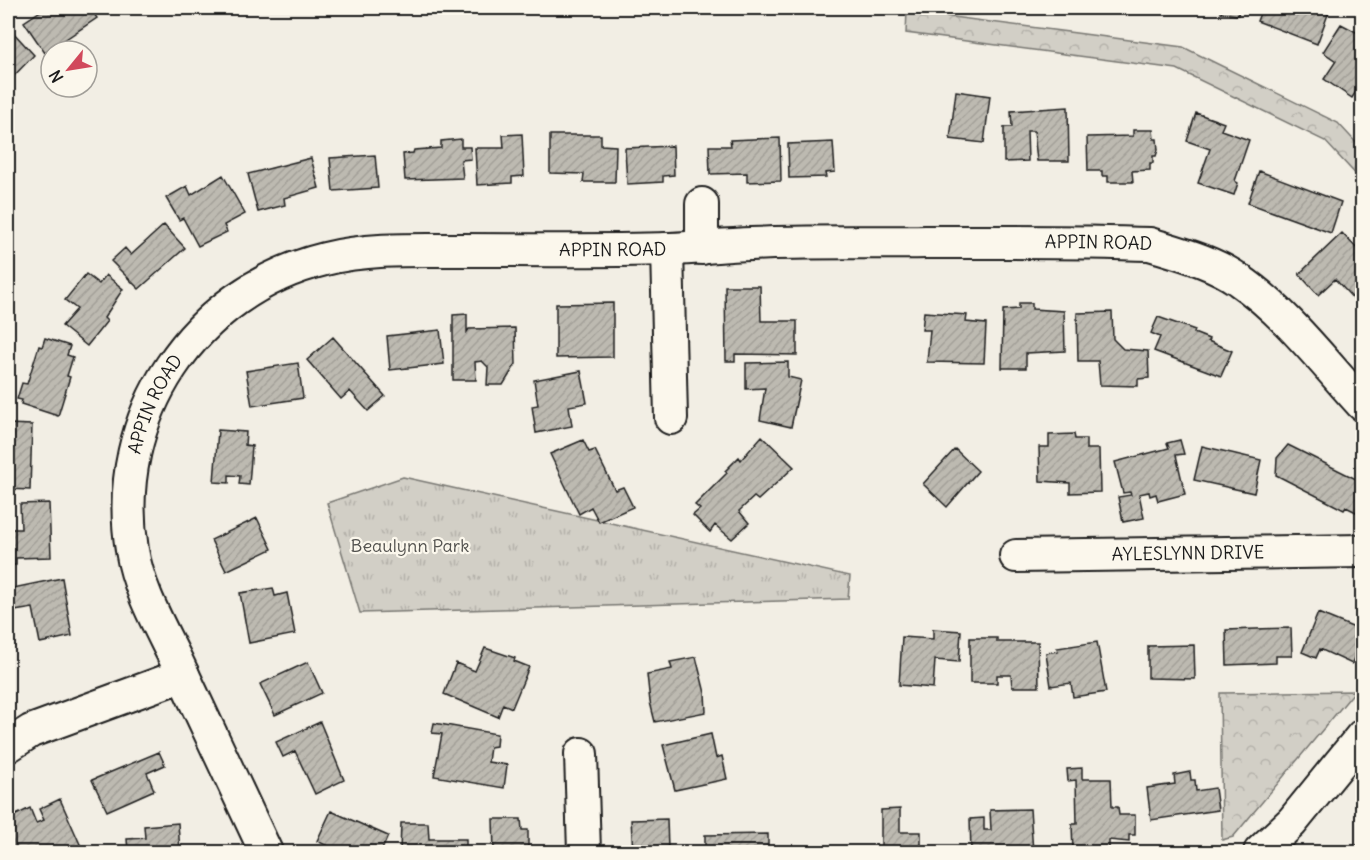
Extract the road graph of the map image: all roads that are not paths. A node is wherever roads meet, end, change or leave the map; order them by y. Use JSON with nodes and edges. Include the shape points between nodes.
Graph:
{"nodes":[{"id":1,"x":702,"y":204,"type":"dead end"},
{"id":2,"x":702,"y":248,"type":"junction"},
{"id":3,"x":667,"y":249,"type":"junction"},
{"id":4,"x":1362,"y":404,"type":"edge"},
{"id":5,"x":671,"y":418,"type":"dead end"},
{"id":6,"x":1362,"y":551,"type":"edge"},
{"id":7,"x":1016,"y":556,"type":"dead end"},
{"id":8,"x":183,"y":675,"type":"junction"},
{"id":9,"x":1362,"y":736,"type":"edge"},
{"id":10,"x":8,"y":746,"type":"edge"},
{"id":11,"x":581,"y":754,"type":"dead end"},
{"id":12,"x":266,"y":852,"type":"edge"},
{"id":13,"x":584,"y":852,"type":"edge"},
{"id":14,"x":1260,"y":852,"type":"edge"}],
"edges":[{"from":1,"to":2,"type":"street"},
{"from":2,"to":3,"type":"street","name":"APPIN ROAD"},
{"from":2,"to":4,"type":"street","name":"APPIN ROAD","via":[[843,243],[1150,244],[1239,279],[1274,310]]},
{"from":3,"to":5,"type":"street"},
{"from":3,"to":8,"type":"street","name":"APPIN ROAD","via":[[406,250],[328,258],[264,283],[211,320],[165,374],[136,442],[130,473],[132,553],[145,594]]},
{"from":6,"to":7,"type":"street","name":"AYLESLYNN DRIVE"},
{"from":8,"to":10,"type":"street","via":[[31,731]]},
{"from":8,"to":12,"type":"street","name":"APPIN ROAD"},
{"from":9,"to":14,"type":"street","via":[[1292,822]]},
{"from":11,"to":13,"type":"street"}]}
